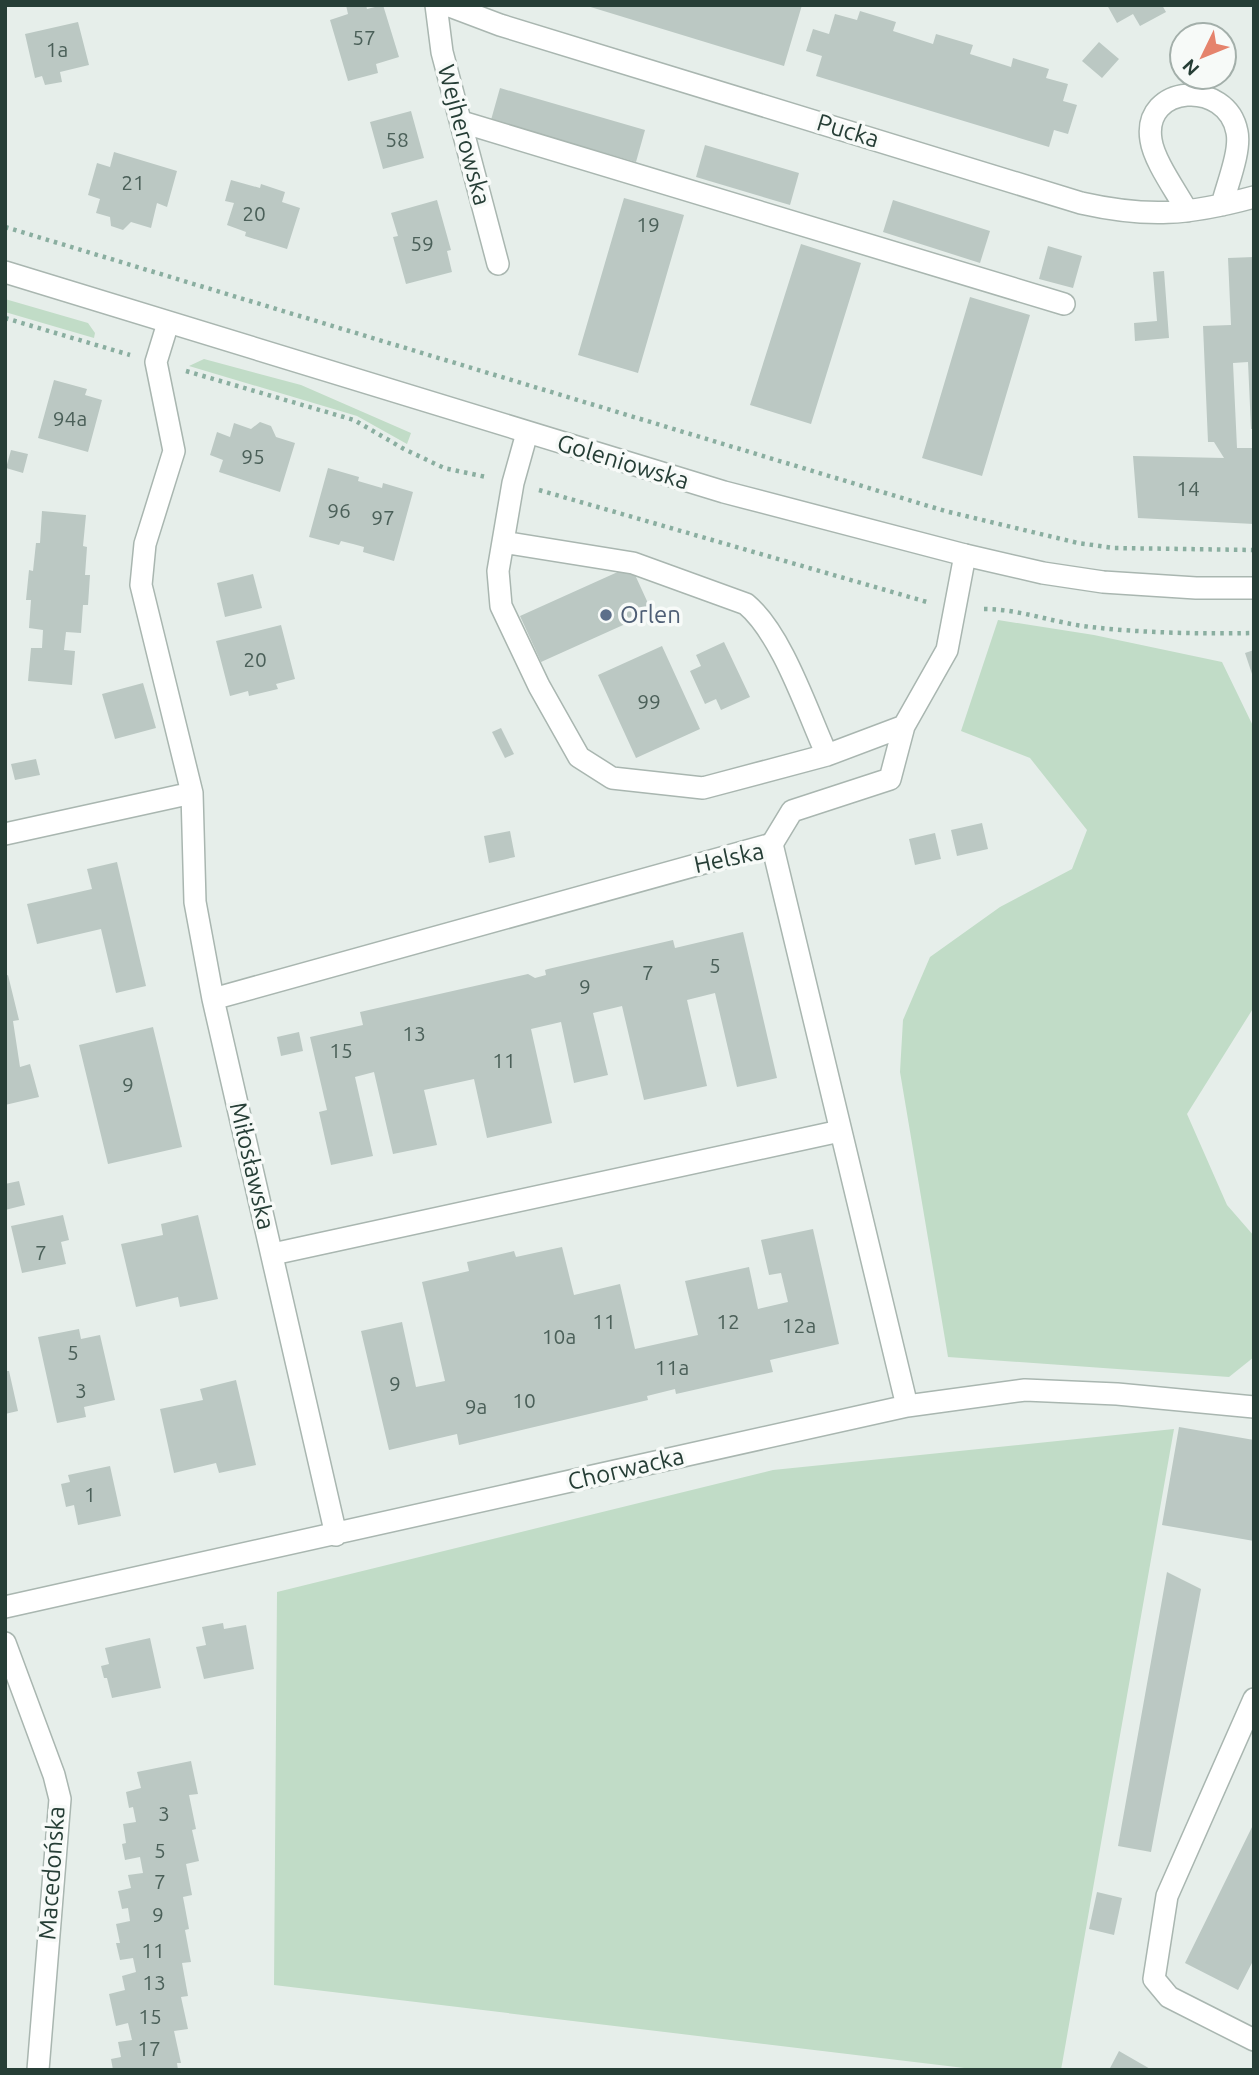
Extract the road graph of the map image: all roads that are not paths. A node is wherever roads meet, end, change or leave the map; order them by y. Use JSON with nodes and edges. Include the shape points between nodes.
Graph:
{"nodes":[{"id":1,"x":436,"y":5,"type":"edge"},
{"id":2,"x":447,"y":5,"type":"edge"},
{"id":3,"x":462,"y":122,"type":"junction"},
{"id":4,"x":1254,"y":197,"type":"edge"},
{"id":5,"x":1222,"y":205,"type":"junction"},
{"id":6,"x":1187,"y":211,"type":"junction"},
{"id":7,"x":498,"y":264,"type":"dead end"},
{"id":8,"x":5,"y":272,"type":"edge"},
{"id":9,"x":1064,"y":304,"type":"dead end"},
{"id":10,"x":167,"y":323,"type":"junction"},
{"id":11,"x":527,"y":433,"type":"junction"},
{"id":12,"x":503,"y":542,"type":"junction"},
{"id":13,"x":965,"y":555,"type":"junction"},
{"id":14,"x":1254,"y":588,"type":"edge"},
{"id":15,"x":904,"y":726,"type":"junction"},
{"id":16,"x":827,"y":755,"type":"junction"},
{"id":17,"x":192,"y":793,"type":"junction"},
{"id":18,"x":5,"y":834,"type":"edge"},
{"id":19,"x":772,"y":844,"type":"junction"},
{"id":20,"x":213,"y":999,"type":"junction"},
{"id":21,"x":840,"y":1131,"type":"junction"},
{"id":22,"x":273,"y":1254,"type":"junction"},
{"id":23,"x":907,"y":1406,"type":"junction"},
{"id":24,"x":1254,"y":1407,"type":"edge"},
{"id":25,"x":336,"y":1535,"type":"junction"},
{"id":26,"x":5,"y":1607,"type":"edge"},
{"id":27,"x":5,"y":1643,"type":"edge"},
{"id":28,"x":1254,"y":1699,"type":"edge"},
{"id":29,"x":1254,"y":2040,"type":"edge"},
{"id":30,"x":38,"y":2070,"type":"edge"}],
"edges":[{"from":1,"to":3,"type":"street","name":"Wejherowska","via":[[442,51]]},
{"from":2,"to":6,"type":"street","name":"Pucka","via":[[499,25],[1081,202],[1117,211]]},
{"from":3,"to":7,"type":"street","name":"Wejherowska"},
{"from":3,"to":9,"type":"street"},
{"from":4,"to":5,"type":"street","name":"Pucka"},
{"from":5,"to":6,"type":"street","name":"Pucka"},
{"from":5,"to":6,"type":"street","via":[[1237,149],[1233,120],[1215,100],[1201,95],[1173,97],[1162,104],[1150,126],[1151,141]]},
{"from":8,"to":10,"type":"street","name":"Goleniowska"},
{"from":10,"to":11,"type":"street","name":"Goleniowska"},
{"from":10,"to":17,"type":"street","name":"Miłosławska","via":[[156,362],[174,451],[145,544],[141,585]]},
{"from":11,"to":12,"type":"street"},
{"from":11,"to":13,"type":"street","name":"Goleniowska","via":[[724,492]]},
{"from":12,"to":16,"type":"street","via":[[633,563],[746,604],[774,635]]},
{"from":12,"to":16,"type":"street","via":[[498,571],[501,606],[579,757],[612,778],[704,788]]},
{"from":13,"to":14,"type":"street","name":"Goleniowska","via":[[1103,582]]},
{"from":13,"to":15,"type":"street","via":[[947,650]]},
{"from":15,"to":16,"type":"street"},
{"from":15,"to":19,"type":"street","via":[[890,779],[792,811]]},
{"from":17,"to":18,"type":"street"},
{"from":17,"to":20,"type":"street","name":"Miłosławska","via":[[195,902]]},
{"from":19,"to":20,"type":"street","name":"Helska"},
{"from":19,"to":21,"type":"street","name":"Helska"},
{"from":20,"to":22,"type":"street","name":"Miłosławska"},
{"from":21,"to":22,"type":"street"},
{"from":21,"to":23,"type":"street","name":"Helska"},
{"from":22,"to":25,"type":"street","name":"Miłosławska"},
{"from":23,"to":24,"type":"street","name":"Chorwacka","via":[[1025,1390]]},
{"from":23,"to":25,"type":"street","name":"Chorwacka"},
{"from":25,"to":26,"type":"street","name":"Chorwacka"},
{"from":27,"to":30,"type":"street","name":"Macedońska","via":[[60,1799]]},
{"from":28,"to":29,"type":"street","via":[[1167,1896],[1154,1979],[1169,1997]]}]}
